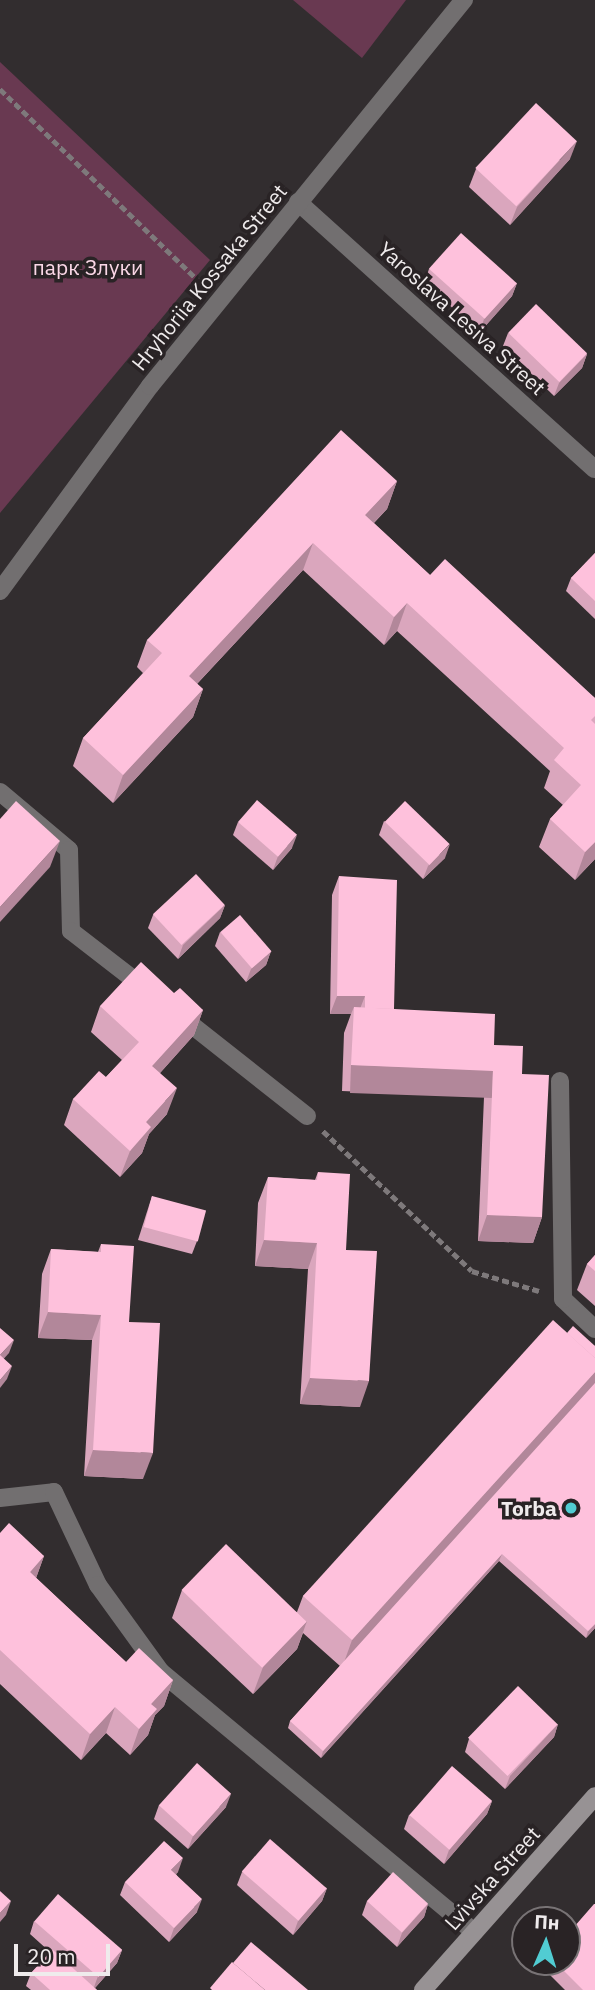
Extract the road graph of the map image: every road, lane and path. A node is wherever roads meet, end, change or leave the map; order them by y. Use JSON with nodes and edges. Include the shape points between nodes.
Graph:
{"nodes":[{"id":1,"x":464,"y":0,"type":"edge"},
{"id":2,"x":0,"y":89,"type":"edge"},
{"id":3,"x":298,"y":202,"type":"junction"},
{"id":4,"x":205,"y":287,"type":"dead end"},
{"id":5,"x":595,"y":469,"type":"edge"},
{"id":6,"x":0,"y":591,"type":"edge"},
{"id":7,"x":0,"y":792,"type":"edge"},
{"id":8,"x":560,"y":1081,"type":"dead end"},
{"id":9,"x":307,"y":1116,"type":"joint"},
{"id":10,"x":563,"y":1298,"type":"junction"},
{"id":11,"x":595,"y":1329,"type":"edge"},
{"id":12,"x":0,"y":1498,"type":"edge"},
{"id":13,"x":595,"y":1796,"type":"edge"},
{"id":14,"x":474,"y":1932,"type":"junction"},
{"id":15,"x":423,"y":1990,"type":"edge"}],
"edges":[{"from":1,"to":3,"type":"street","name":"Hryhoriia Kossaka Street"},
{"from":2,"to":4,"type":"path"},
{"from":3,"to":5,"type":"street","name":"Yaroslava Lesiva Street"},
{"from":3,"to":6,"type":"street","name":"Hryhoriia Kossaka Street","via":[[150,386]]},
{"from":7,"to":9,"type":"street","via":[[69,850],[71,931]]},
{"from":8,"to":10,"type":"street"},
{"from":9,"to":10,"type":"path","via":[[472,1271]]},
{"from":10,"to":11,"type":"street"},
{"from":12,"to":14,"type":"street","via":[[54,1492],[98,1585],[161,1672]]},
{"from":13,"to":14,"type":"main road","name":"Lvivska Street"},
{"from":14,"to":15,"type":"main road","name":"Lvivska Street"}]}
